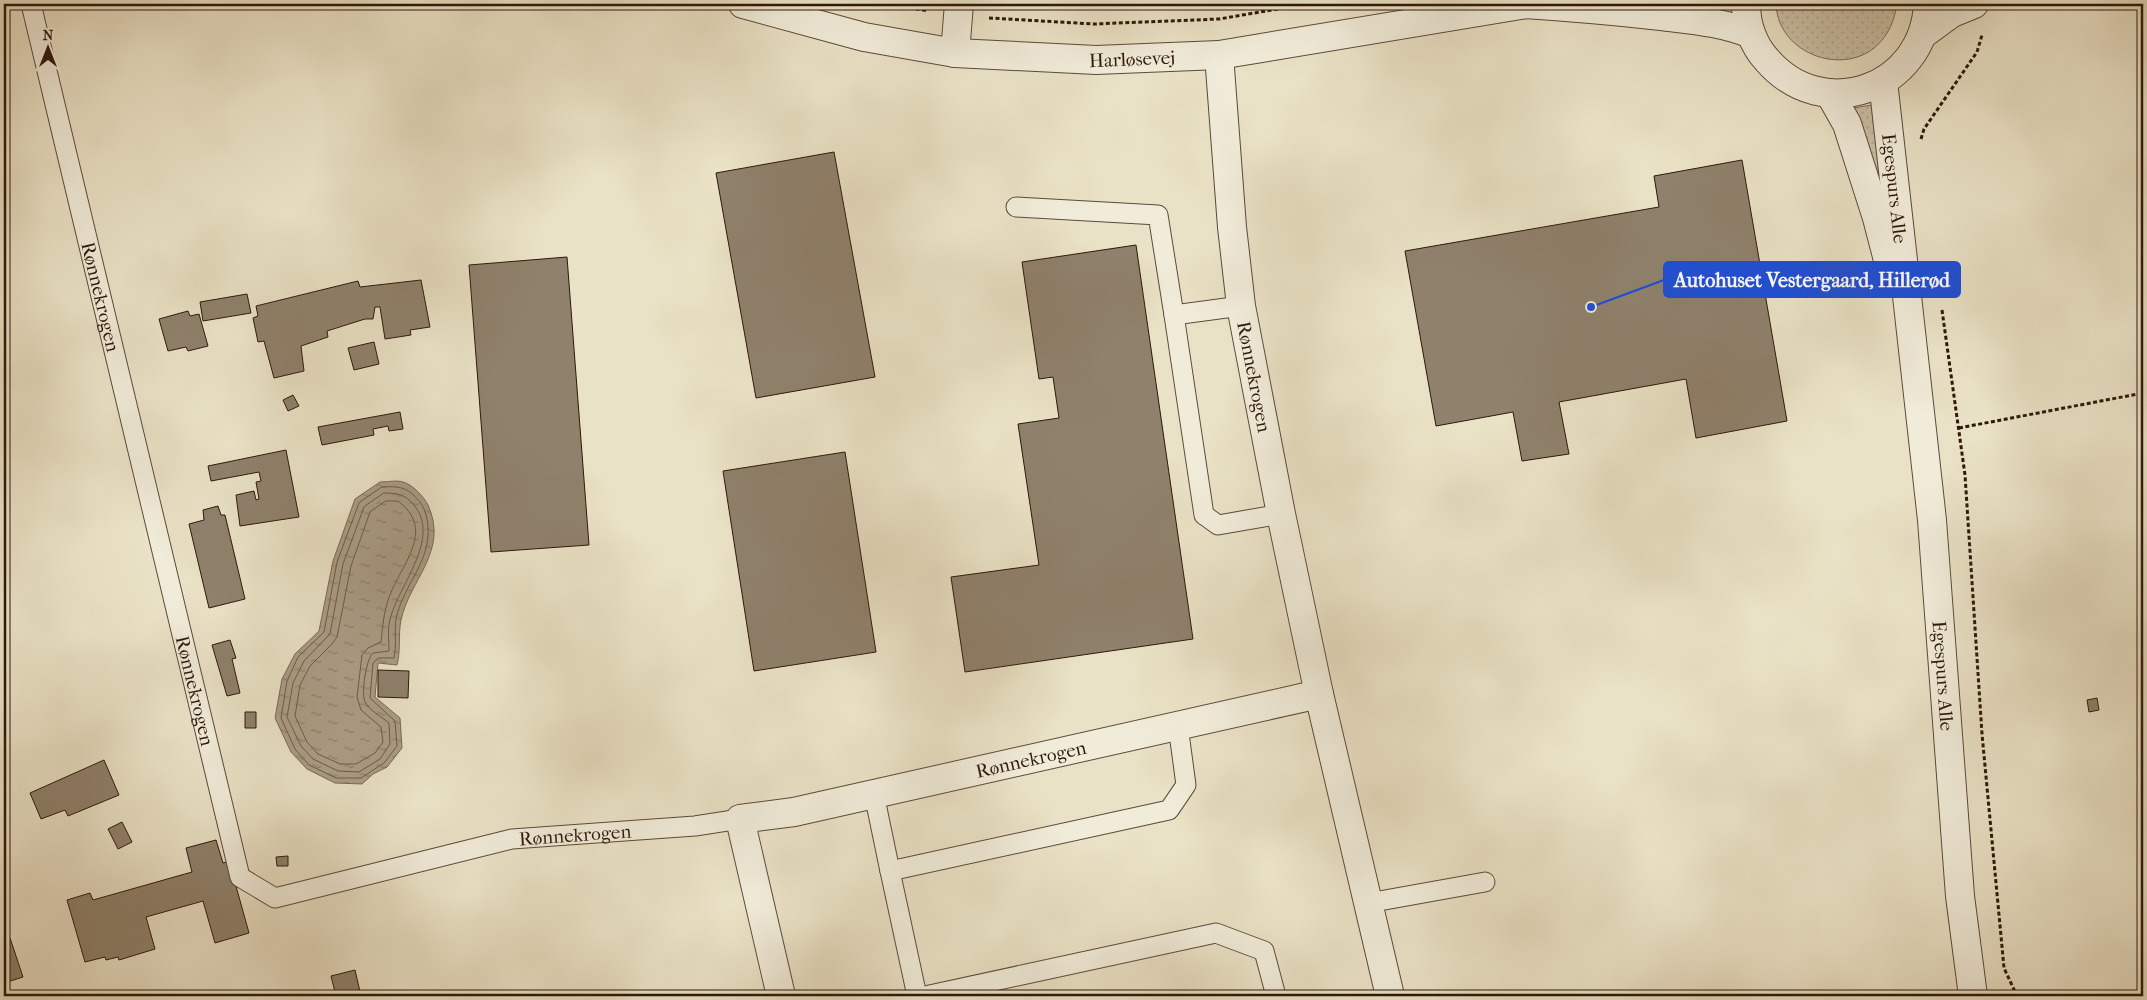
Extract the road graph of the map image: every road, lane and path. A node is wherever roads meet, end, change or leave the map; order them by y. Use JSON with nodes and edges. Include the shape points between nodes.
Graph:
{"nodes":[{"id":1,"x":31,"y":4,"type":"edge"},
{"id":2,"x":742,"y":4,"type":"edge"},
{"id":3,"x":890,"y":4,"type":"edge"},
{"id":4,"x":1307,"y":4,"type":"edge"},
{"id":5,"x":1526,"y":4,"type":"edge"},
{"id":6,"x":1746,"y":4,"type":"edge"},
{"id":7,"x":1928,"y":4,"type":"edge"},
{"id":8,"x":958,"y":10,"type":"edge"},
{"id":9,"x":1979,"y":16,"type":"edge"},
{"id":10,"x":1751,"y":34,"type":"junction"},
{"id":11,"x":1922,"y":35,"type":"junction"},
{"id":12,"x":955,"y":53,"type":"junction"},
{"id":13,"x":1219,"y":55,"type":"junction"},
{"id":14,"x":1883,"y":81,"type":"junction"},
{"id":15,"x":1830,"y":94,"type":"junction"},
{"id":16,"x":1918,"y":147,"type":"dead end"},
{"id":17,"x":1016,"y":207,"type":"dead end"},
{"id":18,"x":1941,"y":302,"type":"dead end"},
{"id":19,"x":1241,"y":306,"type":"junction"},
{"id":20,"x":1174,"y":315,"type":"junction"},
{"id":21,"x":1912,"y":354,"type":"junction"},
{"id":22,"x":2143,"y":393,"type":"edge"},
{"id":23,"x":1959,"y":428,"type":"junction"},
{"id":24,"x":1281,"y":514,"type":"junction"},
{"id":25,"x":1319,"y":694,"type":"junction"},
{"id":26,"x":1178,"y":726,"type":"junction"},
{"id":27,"x":874,"y":794,"type":"junction"},
{"id":28,"x":740,"y":819,"type":"junction"},
{"id":29,"x":890,"y":871,"type":"junction"},
{"id":30,"x":1485,"y":882,"type":"dead end"},
{"id":31,"x":1368,"y":903,"type":"junction"},
{"id":32,"x":781,"y":996,"type":"edge"},
{"id":33,"x":917,"y":996,"type":"edge"},
{"id":34,"x":925,"y":996,"type":"edge"},
{"id":35,"x":1276,"y":996,"type":"edge"},
{"id":36,"x":1390,"y":996,"type":"edge"},
{"id":37,"x":1973,"y":996,"type":"edge"},
{"id":38,"x":2017,"y":996,"type":"edge"}],
"edges":[{"from":1,"to":28,"type":"lane","name":"Rønnekrogen","via":[[240,877],[275,898],[512,839],[695,826]]},
{"from":2,"to":12,"type":"street","name":"Harløsevej","via":[[864,37]]},
{"from":3,"to":8,"type":"path"},
{"from":4,"to":8,"type":"path","via":[[1219,19],[1094,24]]},
{"from":5,"to":10,"type":"street","name":"Harløsevej","via":[[1693,20],[1727,25]]},
{"from":5,"to":13,"type":"street","name":"Harløsevej"},
{"from":6,"to":10,"type":"street"},
{"from":7,"to":11,"type":"street"},
{"from":8,"to":12,"type":"street"},
{"from":9,"to":11,"type":"street","via":[[1952,13]]},
{"from":9,"to":16,"type":"path","via":[[1977,52],[1924,129]]},
{"from":10,"to":15,"type":"street","via":[[1775,70],[1791,82]]},
{"from":11,"to":14,"type":"street","via":[[1899,70]]},
{"from":12,"to":13,"type":"street","name":"Harløsevej","via":[[1096,60]]},
{"from":13,"to":19,"type":"street","name":"Rønnekrogen"},
{"from":14,"to":15,"type":"street","via":[[1866,89]]},
{"from":14,"to":21,"type":"street","name":"Egespurs Alle"},
{"from":15,"to":21,"type":"street","name":"Egespurs Alle","via":[[1847,124],[1877,218]]},
{"from":17,"to":20,"type":"lane","via":[[1158,215]]},
{"from":18,"to":23,"type":"path"},
{"from":19,"to":20,"type":"lane"},
{"from":19,"to":24,"type":"street","name":"Rønnekrogen"},
{"from":20,"to":24,"type":"lane","via":[[1204,515],[1218,525]]},
{"from":21,"to":37,"type":"street","name":"Egespurs Alle","via":[[1932,520],[1960,896]]},
{"from":22,"to":23,"type":"path"},
{"from":23,"to":38,"type":"path","via":[[2004,968]]},
{"from":24,"to":25,"type":"street","name":"Rønnekrogen"},
{"from":25,"to":26,"type":"street","name":"Rønnekrogen"},
{"from":25,"to":31,"type":"street","name":"Rønnekrogen"},
{"from":26,"to":27,"type":"street","name":"Rønnekrogen"},
{"from":26,"to":29,"type":"lane","via":[[1186,785],[1169,810]]},
{"from":27,"to":28,"type":"street","name":"Rønnekrogen","via":[[794,812]]},
{"from":27,"to":29,"type":"lane"},
{"from":28,"to":32,"type":"street"},
{"from":29,"to":33,"type":"lane"},
{"from":30,"to":31,"type":"lane"},
{"from":31,"to":36,"type":"street","name":"Rønnekrogen"},
{"from":34,"to":35,"type":"lane","via":[[1216,933],[1264,951]]}]}
